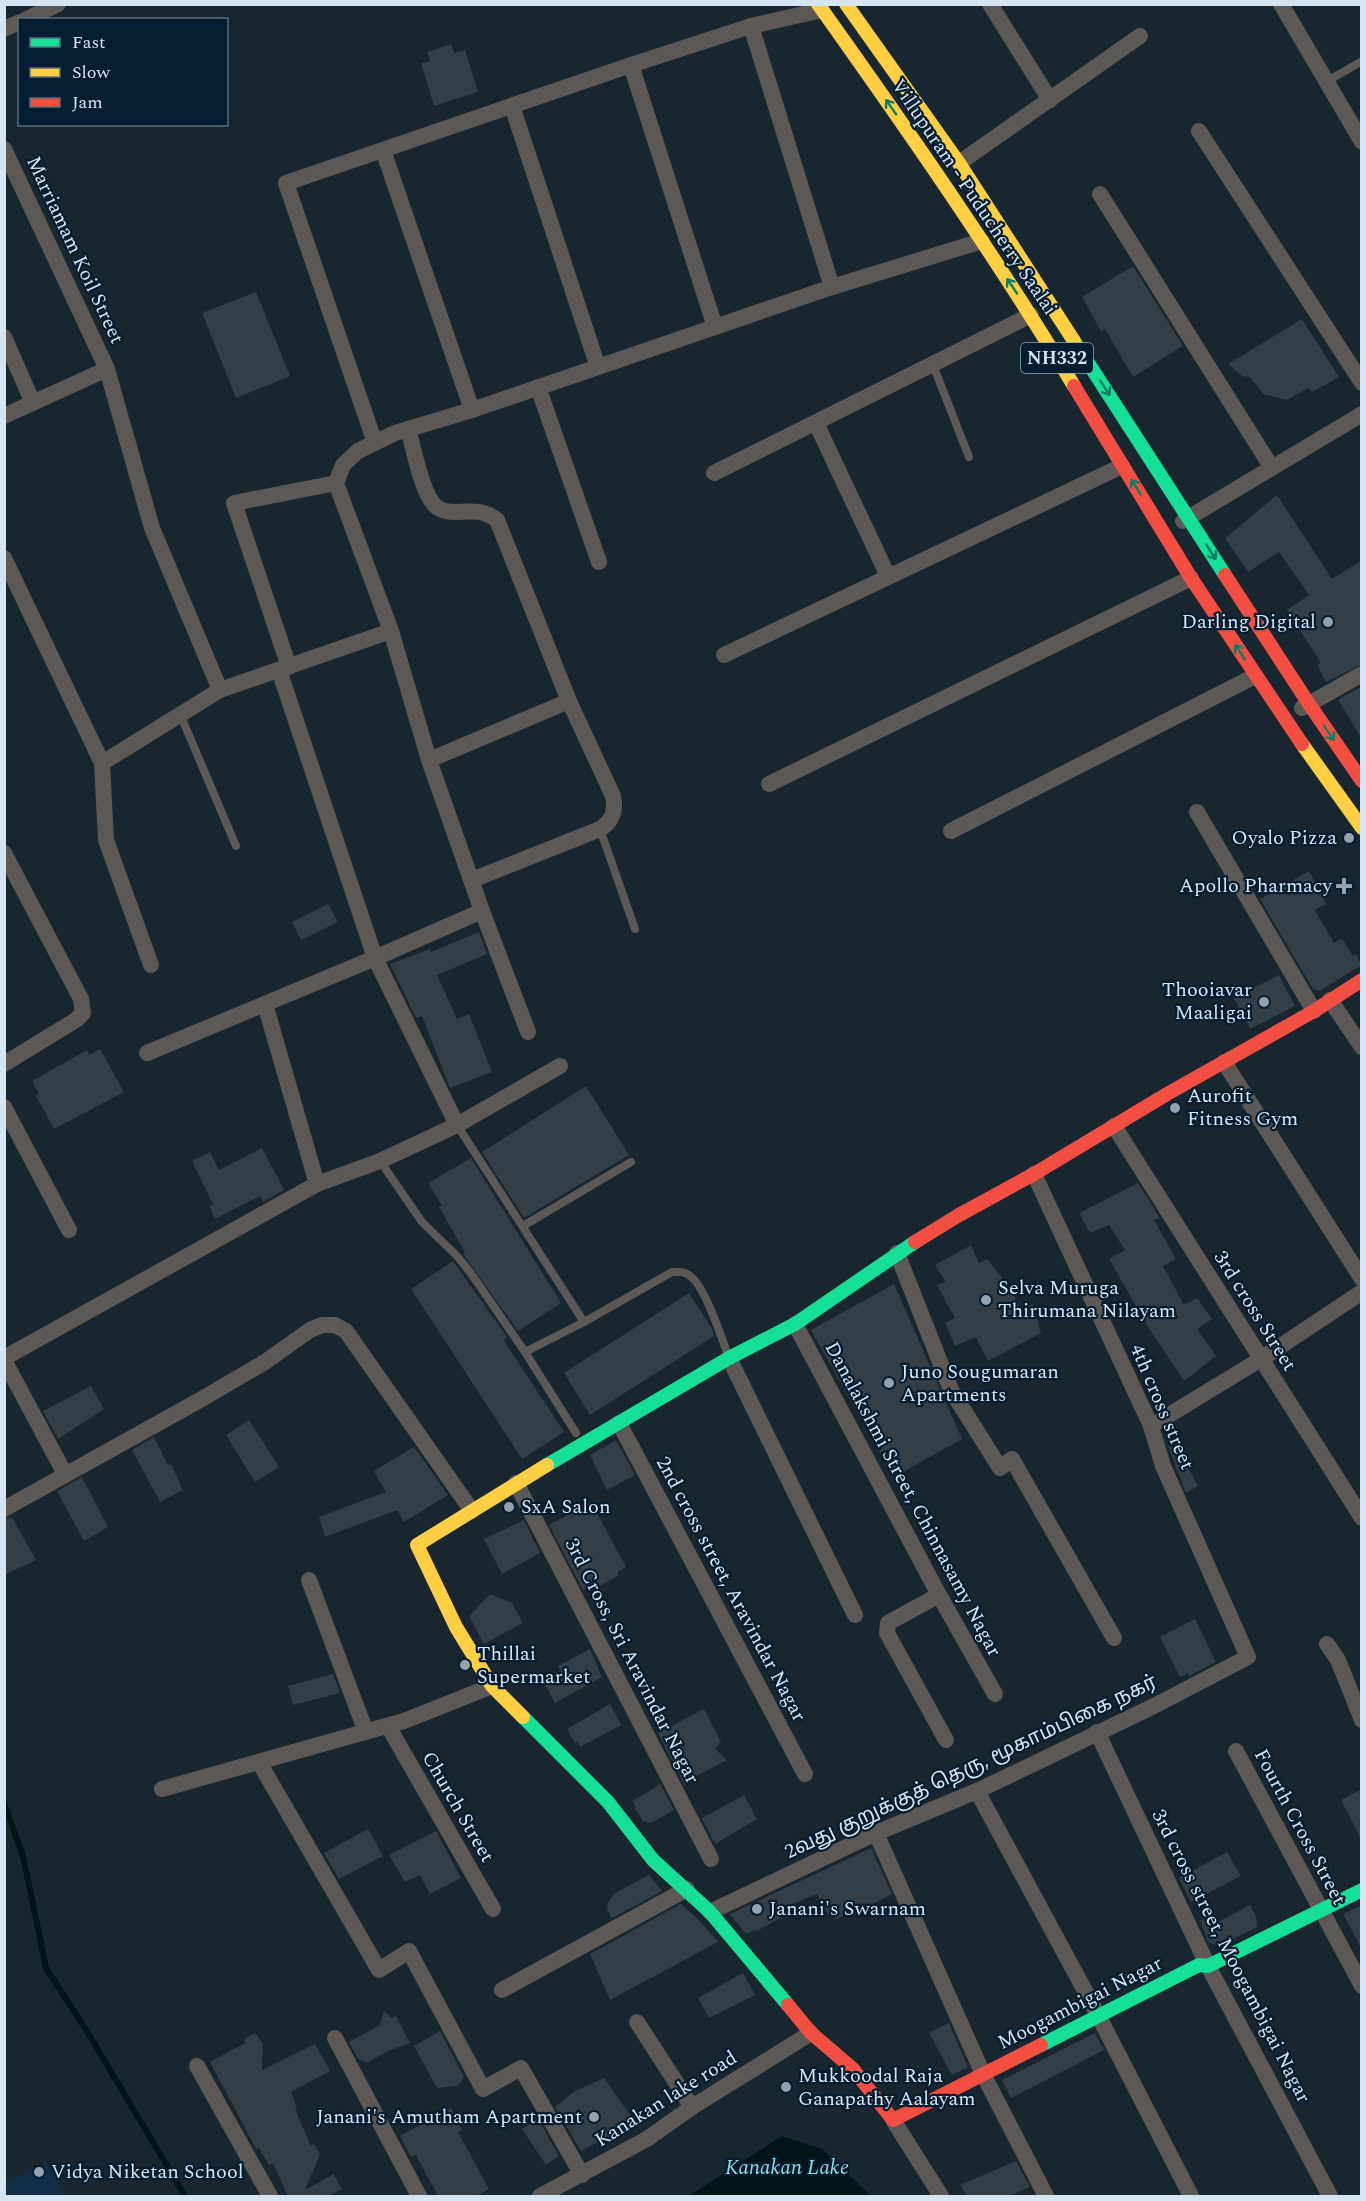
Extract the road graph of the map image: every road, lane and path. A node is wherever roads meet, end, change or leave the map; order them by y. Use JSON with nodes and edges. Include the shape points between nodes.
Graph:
{"nodes":[{"id":1,"x":58,"y":4,"type":"edge"},
{"id":2,"x":867,"y":4,"type":"edge"},
{"id":3,"x":990,"y":4,"type":"edge"},
{"id":4,"x":1281,"y":4,"type":"edge"},
{"id":5,"x":820,"y":7,"type":"edge"},
{"id":6,"x":849,"y":10,"type":"edge"},
{"id":7,"x":29,"y":18,"type":"edge"},
{"id":8,"x":18,"y":23,"type":"edge"},
{"id":9,"x":751,"y":26,"type":"junction"},
{"id":10,"x":835,"y":26,"type":"junction"},
{"id":11,"x":4,"y":29,"type":"edge"},
{"id":12,"x":1140,"y":36,"type":"dead end"},
{"id":13,"x":1362,"y":61,"type":"edge"},
{"id":14,"x":631,"y":65,"type":"junction"},
{"id":15,"x":1326,"y":82,"type":"junction"},
{"id":16,"x":1050,"y":100,"type":"junction"},
{"id":17,"x":512,"y":106,"type":"junction"},
{"id":18,"x":1198,"y":131,"type":"dead end"},
{"id":19,"x":1362,"y":142,"type":"edge"},
{"id":20,"x":4,"y":149,"type":"edge"},
{"id":21,"x":383,"y":150,"type":"junction"},
{"id":22,"x":959,"y":163,"type":"junction"},
{"id":23,"x":1100,"y":194,"type":"dead end"},
{"id":24,"x":982,"y":241,"type":"junction"},
{"id":25,"x":832,"y":287,"type":"junction"},
{"id":26,"x":1031,"y":315,"type":"junction"},
{"id":27,"x":715,"y":327,"type":"junction"},
{"id":28,"x":4,"y":337,"type":"edge"},
{"id":29,"x":933,"y":365,"type":"junction"},
{"id":30,"x":598,"y":367,"type":"junction"},
{"id":31,"x":107,"y":369,"type":"junction"},
{"id":32,"x":1362,"y":383,"type":"edge"},
{"id":33,"x":538,"y":387,"type":"junction"},
{"id":34,"x":33,"y":403,"type":"junction"},
{"id":35,"x":472,"y":410,"type":"junction"},
{"id":36,"x":1362,"y":414,"type":"edge"},
{"id":37,"x":4,"y":416,"type":"edge"},
{"id":38,"x":816,"y":423,"type":"junction"},
{"id":39,"x":408,"y":429,"type":"junction"},
{"id":40,"x":375,"y":443,"type":"junction"},
{"id":41,"x":969,"y":457,"type":"dead end"},
{"id":42,"x":1122,"y":466,"type":"junction"},
{"id":43,"x":1272,"y":468,"type":"junction"},
{"id":44,"x":714,"y":473,"type":"dead end"},
{"id":45,"x":336,"y":483,"type":"junction"},
{"id":46,"x":1188,"y":518,"type":"junction"},
{"id":47,"x":1164,"y":532,"type":"junction"},
{"id":48,"x":4,"y":558,"type":"edge"},
{"id":49,"x":599,"y":562,"type":"dead end"},
{"id":50,"x":888,"y":576,"type":"junction"},
{"id":51,"x":1191,"y":578,"type":"junction"},
{"id":52,"x":391,"y":631,"type":"junction"},
{"id":53,"x":724,"y":655,"type":"dead end"},
{"id":54,"x":284,"y":669,"type":"junction"},
{"id":55,"x":1362,"y":674,"type":"edge"},
{"id":56,"x":1255,"y":676,"type":"junction"},
{"id":57,"x":220,"y":690,"type":"junction"},
{"id":58,"x":570,"y":701,"type":"junction"},
{"id":59,"x":1309,"y":704,"type":"junction"},
{"id":60,"x":180,"y":714,"type":"junction"},
{"id":61,"x":1284,"y":718,"type":"junction"},
{"id":62,"x":429,"y":760,"type":"junction"},
{"id":63,"x":102,"y":764,"type":"junction"},
{"id":64,"x":1362,"y":781,"type":"edge"},
{"id":65,"x":769,"y":784,"type":"dead end"},
{"id":66,"x":1197,"y":812,"type":"dead end"},
{"id":67,"x":1362,"y":828,"type":"edge"},
{"id":68,"x":600,"y":829,"type":"junction"},
{"id":69,"x":951,"y":831,"type":"dead end"},
{"id":70,"x":236,"y":846,"type":"dead end"},
{"id":71,"x":4,"y":853,"type":"edge"},
{"id":72,"x":472,"y":880,"type":"junction"},
{"id":73,"x":482,"y":911,"type":"junction"},
{"id":74,"x":635,"y":929,"type":"dead end"},
{"id":75,"x":375,"y":958,"type":"junction"},
{"id":76,"x":152,"y":965,"type":"dead end"},
{"id":77,"x":1362,"y":980,"type":"edge"},
{"id":78,"x":1330,"y":1000,"type":"junction"},
{"id":79,"x":265,"y":1004,"type":"junction"},
{"id":80,"x":1314,"y":1011,"type":"junction"},
{"id":81,"x":528,"y":1032,"type":"dead end"},
{"id":82,"x":1362,"y":1047,"type":"edge"},
{"id":83,"x":147,"y":1053,"type":"dead end"},
{"id":84,"x":1224,"y":1062,"type":"junction"},
{"id":85,"x":4,"y":1064,"type":"edge"},
{"id":86,"x":560,"y":1066,"type":"dead end"},
{"id":87,"x":4,"y":1107,"type":"edge"},
{"id":88,"x":458,"y":1125,"type":"junction"},
{"id":89,"x":1114,"y":1126,"type":"junction"},
{"id":90,"x":380,"y":1161,"type":"junction"},
{"id":91,"x":631,"y":1162,"type":"dead end"},
{"id":92,"x":1034,"y":1174,"type":"junction"},
{"id":93,"x":317,"y":1184,"type":"junction"},
{"id":94,"x":523,"y":1226,"type":"junction"},
{"id":95,"x":69,"y":1230,"type":"dead end"},
{"id":96,"x":897,"y":1253,"type":"junction"},
{"id":97,"x":1362,"y":1280,"type":"edge"},
{"id":98,"x":1362,"y":1292,"type":"edge"},
{"id":99,"x":584,"y":1322,"type":"junction"},
{"id":100,"x":795,"y":1324,"type":"junction"},
{"id":101,"x":525,"y":1352,"type":"junction"},
{"id":102,"x":729,"y":1358,"type":"junction"},
{"id":103,"x":4,"y":1359,"type":"edge"},
{"id":104,"x":1261,"y":1359,"type":"junction"},
{"id":105,"x":620,"y":1423,"type":"junction"},
{"id":106,"x":1151,"y":1426,"type":"junction"},
{"id":107,"x":576,"y":1433,"type":"dead end"},
{"id":108,"x":65,"y":1474,"type":"junction"},
{"id":109,"x":516,"y":1483,"type":"junction"},
{"id":110,"x":4,"y":1509,"type":"edge"},
{"id":111,"x":472,"y":1511,"type":"junction"},
{"id":112,"x":1362,"y":1518,"type":"edge"},
{"id":113,"x":309,"y":1580,"type":"dead end"},
{"id":114,"x":939,"y":1595,"type":"junction"},
{"id":115,"x":855,"y":1615,"type":"dead end"},
{"id":116,"x":1114,"y":1638,"type":"dead end"},
{"id":117,"x":1327,"y":1644,"type":"dead end"},
{"id":118,"x":1248,"y":1657,"type":"joint"},
{"id":119,"x":492,"y":1686,"type":"junction"},
{"id":120,"x":995,"y":1694,"type":"dead end"},
{"id":121,"x":1362,"y":1720,"type":"edge"},
{"id":122,"x":387,"y":1726,"type":"junction"},
{"id":123,"x":366,"y":1732,"type":"junction"},
{"id":124,"x":1097,"y":1732,"type":"junction"},
{"id":125,"x":946,"y":1740,"type":"dead end"},
{"id":126,"x":1236,"y":1751,"type":"dead end"},
{"id":127,"x":260,"y":1762,"type":"junction"},
{"id":128,"x":805,"y":1774,"type":"dead end"},
{"id":129,"x":162,"y":1789,"type":"dead end"},
{"id":130,"x":977,"y":1791,"type":"junction"},
{"id":131,"x":876,"y":1833,"type":"junction"},
{"id":132,"x":711,"y":1859,"type":"dead end"},
{"id":133,"x":687,"y":1889,"type":"junction"},
{"id":134,"x":1362,"y":1890,"type":"edge"},
{"id":135,"x":493,"y":1909,"type":"dead end"},
{"id":136,"x":1320,"y":1911,"type":"junction"},
{"id":137,"x":710,"y":1912,"type":"junction"},
{"id":138,"x":1208,"y":1966,"type":"junction"},
{"id":139,"x":1362,"y":1986,"type":"edge"},
{"id":140,"x":502,"y":1990,"type":"dead end"},
{"id":141,"x":1098,"y":2015,"type":"junction"},
{"id":142,"x":637,"y":2022,"type":"dead end"},
{"id":143,"x":811,"y":2033,"type":"junction"},
{"id":144,"x":335,"y":2038,"type":"dead end"},
{"id":145,"x":197,"y":2066,"type":"dead end"},
{"id":146,"x":983,"y":2074,"type":"junction"},
{"id":147,"x":692,"y":2107,"type":"junction"},
{"id":148,"x":893,"y":2120,"type":"junction"},
{"id":149,"x":582,"y":2175,"type":"junction"},
{"id":150,"x":270,"y":2196,"type":"edge"},
{"id":151,"x":419,"y":2196,"type":"edge"},
{"id":152,"x":540,"y":2196,"type":"edge"},
{"id":153,"x":941,"y":2196,"type":"edge"},
{"id":154,"x":1046,"y":2196,"type":"edge"},
{"id":155,"x":1191,"y":2196,"type":"edge"},
{"id":156,"x":1330,"y":2196,"type":"edge"}],
"edges":[{"from":1,"to":7,"type":"street"},
{"from":2,"to":6,"type":"street"},
{"from":3,"to":16,"type":"street"},
{"from":4,"to":15,"type":"street"},
{"from":5,"to":9,"type":"street"},
{"from":5,"to":10,"type":"main road","name":"Villupuram - Puducherry Saalai","number":"NH332"},
{"from":6,"to":10,"type":"street"},
{"from":6,"to":22,"type":"main road"},
{"from":8,"to":11,"type":"street"},
{"from":9,"to":14,"type":"street"},
{"from":9,"to":25,"type":"street"},
{"from":24,"to":10,"type":"main road","name":"Villupuram - Puducherry Saalai","number":"NH332","one_way":true},
{"from":12,"to":16,"type":"street"},
{"from":13,"to":15,"type":"lane"},
{"from":14,"to":17,"type":"street"},
{"from":14,"to":27,"type":"street"},
{"from":15,"to":19,"type":"street"},
{"from":16,"to":22,"type":"street"},
{"from":17,"to":21,"type":"street"},
{"from":17,"to":30,"type":"street"},
{"from":18,"to":32,"type":"street"},
{"from":20,"to":31,"type":"street","name":"Marriamam Koil Street"},
{"from":21,"to":35,"type":"street"},
{"from":21,"to":40,"type":"street","via":[[286,183]]},
{"from":22,"to":46,"type":"main road","one_way":true},
{"from":23,"to":43,"type":"street"},
{"from":24,"to":25,"type":"street"},
{"from":26,"to":24,"type":"main road","name":"Villupuram - Puducherry Saalai","number":"NH332","one_way":true},
{"from":25,"to":27,"type":"street"},
{"from":26,"to":29,"type":"street"},
{"from":26,"to":42,"type":"main road","name":"Villupuram - Puducherry Saalai","number":"NH332"},
{"from":27,"to":30,"type":"street"},
{"from":28,"to":34,"type":"street"},
{"from":29,"to":38,"type":"street"},
{"from":29,"to":41,"type":"lane"},
{"from":30,"to":33,"type":"street"},
{"from":31,"to":34,"type":"street"},
{"from":31,"to":57,"type":"street","name":"Marriamam Koil Street","via":[[152,528]]},
{"from":33,"to":35,"type":"street"},
{"from":33,"to":49,"type":"street"},
{"from":34,"to":37,"type":"street"},
{"from":35,"to":39,"type":"street"},
{"from":36,"to":43,"type":"street"},
{"from":38,"to":44,"type":"street"},
{"from":38,"to":50,"type":"street"},
{"from":39,"to":40,"type":"street"},
{"from":39,"to":58,"type":"street","via":[[429,498],[438,509],[487,513],[496,520]]},
{"from":40,"to":45,"type":"street","via":[[358,451],[343,465]]},
{"from":47,"to":42,"type":"main road","name":"Villupuram - Puducherry Saalai","number":"NH332","one_way":true},
{"from":42,"to":50,"type":"street"},
{"from":43,"to":46,"type":"street"},
{"from":45,"to":52,"type":"street"},
{"from":45,"to":54,"type":"street","via":[[234,503]]},
{"from":46,"to":47,"type":"street"},
{"from":46,"to":59,"type":"main road","one_way":true},
{"from":47,"to":51,"type":"main road","name":"Villupuram - Puducherry Saalai","number":"NH332"},
{"from":48,"to":63,"type":"street"},
{"from":50,"to":53,"type":"street"},
{"from":56,"to":51,"type":"main road","name":"Villupuram - Puducherry Saalai","number":"NH332","one_way":true},
{"from":51,"to":65,"type":"street"},
{"from":52,"to":54,"type":"street"},
{"from":52,"to":62,"type":"street"},
{"from":54,"to":57,"type":"street"},
{"from":54,"to":75,"type":"street"},
{"from":55,"to":59,"type":"street"},
{"from":56,"to":61,"type":"main road","name":"Villupuram - Puducherry Saalai","number":"NH332"},
{"from":56,"to":69,"type":"street"},
{"from":57,"to":60,"type":"street"},
{"from":58,"to":62,"type":"street"},
{"from":58,"to":68,"type":"street","via":[[613,796],[613,816]]},
{"from":59,"to":61,"type":"street"},
{"from":59,"to":64,"type":"main road","one_way":true},
{"from":60,"to":63,"type":"street"},
{"from":60,"to":70,"type":"lane"},
{"from":61,"to":67,"type":"main road","name":"Villupuram - Puducherry Saalai"},
{"from":62,"to":72,"type":"street"},
{"from":63,"to":76,"type":"street","via":[[106,840]]},
{"from":66,"to":80,"type":"street"},
{"from":68,"to":72,"type":"street"},
{"from":68,"to":74,"type":"lane"},
{"from":71,"to":85,"type":"street","via":[[81,999],[83,1013]]},
{"from":72,"to":73,"type":"street"},
{"from":73,"to":75,"type":"street"},
{"from":73,"to":81,"type":"street"},
{"from":75,"to":79,"type":"street"},
{"from":75,"to":88,"type":"street"},
{"from":77,"to":78,"type":"main road"},
{"from":78,"to":80,"type":"main road"},
{"from":78,"to":82,"type":"street"},
{"from":79,"to":83,"type":"street"},
{"from":79,"to":93,"type":"street"},
{"from":80,"to":84,"type":"main road"},
{"from":84,"to":89,"type":"main road"},
{"from":84,"to":97,"type":"street"},
{"from":86,"to":88,"type":"street"},
{"from":87,"to":95,"type":"street"},
{"from":88,"to":90,"type":"street"},
{"from":88,"to":94,"type":"lane"},
{"from":89,"to":92,"type":"main road"},
{"from":89,"to":104,"type":"street","name":"3rd cross Street"},
{"from":90,"to":93,"type":"street"},
{"from":90,"to":101,"type":"lane","via":[[422,1222],[457,1256]]},
{"from":91,"to":94,"type":"lane"},
{"from":92,"to":96,"type":"main road"},
{"from":92,"to":106,"type":"street","name":"4th cross street"},
{"from":93,"to":103,"type":"street"},
{"from":94,"to":99,"type":"lane"},
{"from":96,"to":100,"type":"main road"},
{"from":96,"to":116,"type":"street","via":[[951,1390],[1000,1468],[1012,1459]]},
{"from":98,"to":104,"type":"street"},
{"from":99,"to":101,"type":"lane"},
{"from":99,"to":102,"type":"lane","via":[[672,1272],[683,1272],[701,1288]]},
{"from":100,"to":102,"type":"main road"},
{"from":100,"to":114,"type":"street","name":"Danalakshmi Street, Chinnasamy Nagar"},
{"from":101,"to":107,"type":"lane"},
{"from":102,"to":105,"type":"main road"},
{"from":102,"to":115,"type":"street"},
{"from":103,"to":108,"type":"street"},
{"from":104,"to":106,"type":"street"},
{"from":104,"to":112,"type":"street","name":"3rd cross Street"},
{"from":105,"to":109,"type":"main road"},
{"from":105,"to":128,"type":"street","name":"2nd cross street, Aravindar Nagar"},
{"from":106,"to":118,"type":"street","name":"4th cross street","via":[[1163,1466]]},
{"from":108,"to":110,"type":"street"},
{"from":108,"to":111,"type":"street","via":[[266,1362],[310,1330],[335,1325],[346,1330]]},
{"from":109,"to":111,"type":"main road"},
{"from":109,"to":132,"type":"street","name":"3rd Cross, Sri Aravindar Nagar"},
{"from":111,"to":119,"type":"main road","via":[[417,1545],[456,1627]]},
{"from":113,"to":123,"type":"street"},
{"from":114,"to":120,"type":"street","name":"Danalakshmi Street, Chinnasamy Nagar"},
{"from":114,"to":125,"type":"street","via":[[888,1623],[887,1633]]},
{"from":117,"to":121,"type":"street","via":[[1338,1660]]},
{"from":118,"to":124,"type":"street","name":"2வது குறுக்குத் தெரு, மூகாம்பிகை நகர்"},
{"from":119,"to":122,"type":"street"},
{"from":119,"to":133,"type":"main road","via":[[608,1802],[653,1860]]},
{"from":122,"to":123,"type":"street"},
{"from":122,"to":135,"type":"street","name":"Church Street"},
{"from":123,"to":127,"type":"street"},
{"from":124,"to":130,"type":"street","name":"2வது குறுக்குத் தெரு, மூகாம்பிகை நகர்"},
{"from":124,"to":138,"type":"street","name":"3rd cross street, Moogambigai Nagar"},
{"from":126,"to":136,"type":"street","name":"Fourth Cross Street"},
{"from":127,"to":129,"type":"street"},
{"from":127,"to":149,"type":"street","via":[[379,1970],[409,1952],[483,2089],[521,2068]]},
{"from":130,"to":131,"type":"street","name":"2வது குறுக்குத் தெரு, மூகாம்பிகை நகர்"},
{"from":130,"to":141,"type":"street"},
{"from":131,"to":137,"type":"street","name":"2வது குறுக்குத் தெரு, மூகாம்பிகை நகர்"},
{"from":131,"to":146,"type":"street"},
{"from":133,"to":137,"type":"main road"},
{"from":133,"to":140,"type":"street"},
{"from":134,"to":136,"type":"main road","name":"Moogambigai Nagar"},
{"from":136,"to":138,"type":"main road","name":"Moogambigai Nagar"},
{"from":136,"to":139,"type":"street","name":"Fourth Cross Street"},
{"from":137,"to":143,"type":"main road"},
{"from":138,"to":141,"type":"main road","name":"Moogambigai Nagar","via":[[1199,1965]]},
{"from":138,"to":156,"type":"street","name":"3rd cross street, Moogambigai Nagar"},
{"from":141,"to":146,"type":"main road","name":"Moogambigai Nagar"},
{"from":141,"to":155,"type":"street"},
{"from":142,"to":147,"type":"street"},
{"from":143,"to":147,"type":"street","name":"Kanakan lake road"},
{"from":143,"to":148,"type":"main road","via":[[853,2069]]},
{"from":144,"to":151,"type":"street"},
{"from":145,"to":150,"type":"street"},
{"from":146,"to":148,"type":"main road","name":"Moogambigai Nagar"},
{"from":146,"to":154,"type":"street"},
{"from":147,"to":149,"type":"street","name":"Kanakan lake road","via":[[647,2139]]},
{"from":148,"to":153,"type":"street"},
{"from":149,"to":152,"type":"street","name":"Kanakan lake road"}]}
